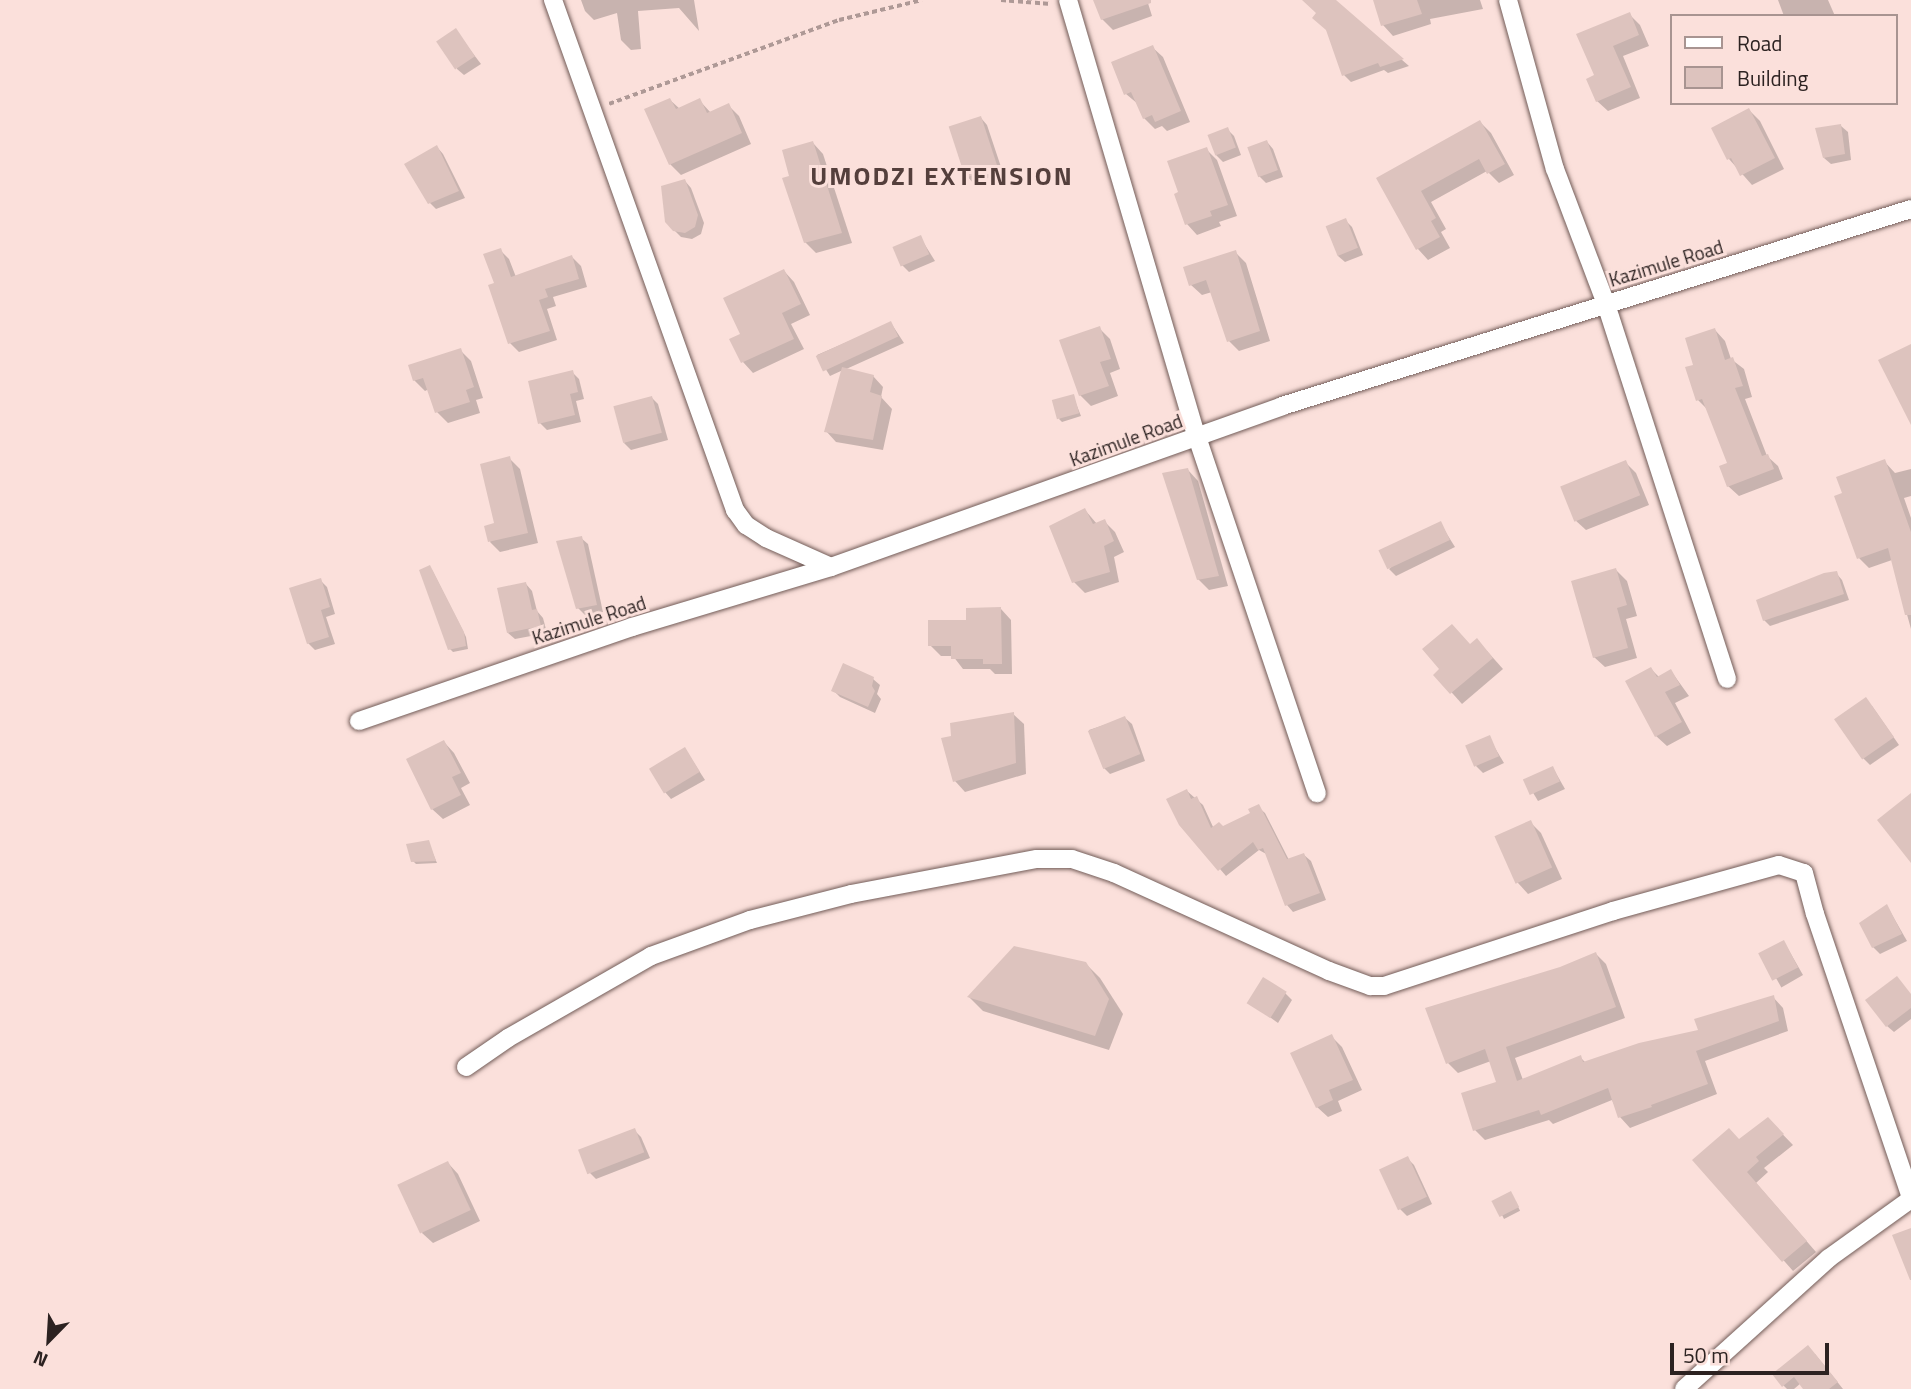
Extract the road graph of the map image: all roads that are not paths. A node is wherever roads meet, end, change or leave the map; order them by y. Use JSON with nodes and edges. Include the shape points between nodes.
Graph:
{"nodes":[{"id":1,"x":553,"y":0,"type":"edge"},
{"id":2,"x":1508,"y":0,"type":"edge"},
{"id":3,"x":1069,"y":3,"type":"edge"},
{"id":4,"x":1911,"y":209,"type":"edge"},
{"id":5,"x":1606,"y":304,"type":"junction"},
{"id":6,"x":1197,"y":437,"type":"junction"},
{"id":7,"x":831,"y":567,"type":"junction"},
{"id":8,"x":1727,"y":679,"type":"dead end"},
{"id":9,"x":359,"y":721,"type":"dead end"},
{"id":10,"x":1317,"y":793,"type":"dead end"},
{"id":11,"x":466,"y":1066,"type":"dead end"},
{"id":12,"x":1911,"y":1198,"type":"edge"},
{"id":13,"x":1684,"y":1389,"type":"edge"}],
"edges":[{"from":1,"to":7,"type":"street","via":[[736,510],[746,525],[766,538]]},
{"from":2,"to":5,"type":"street","via":[[1555,169]]},
{"from":3,"to":6,"type":"street"},
{"from":4,"to":5,"type":"street","name":"Kazimule Road"},
{"from":5,"to":6,"type":"street","name":"Kazimule Road"},
{"from":5,"to":8,"type":"street"},
{"from":6,"to":7,"type":"street","name":"Kazimule Road"},
{"from":6,"to":10,"type":"street"},
{"from":7,"to":9,"type":"street","name":"Kazimule Road","via":[[632,627]]},
{"from":11,"to":12,"type":"street","via":[[651,956],[750,920],[851,894],[1037,859],[1072,859],[1114,873],[1370,986],[1384,986],[1613,911],[1779,865],[1804,873]]},
{"from":12,"to":13,"type":"street","via":[[1829,1258]]}]}
